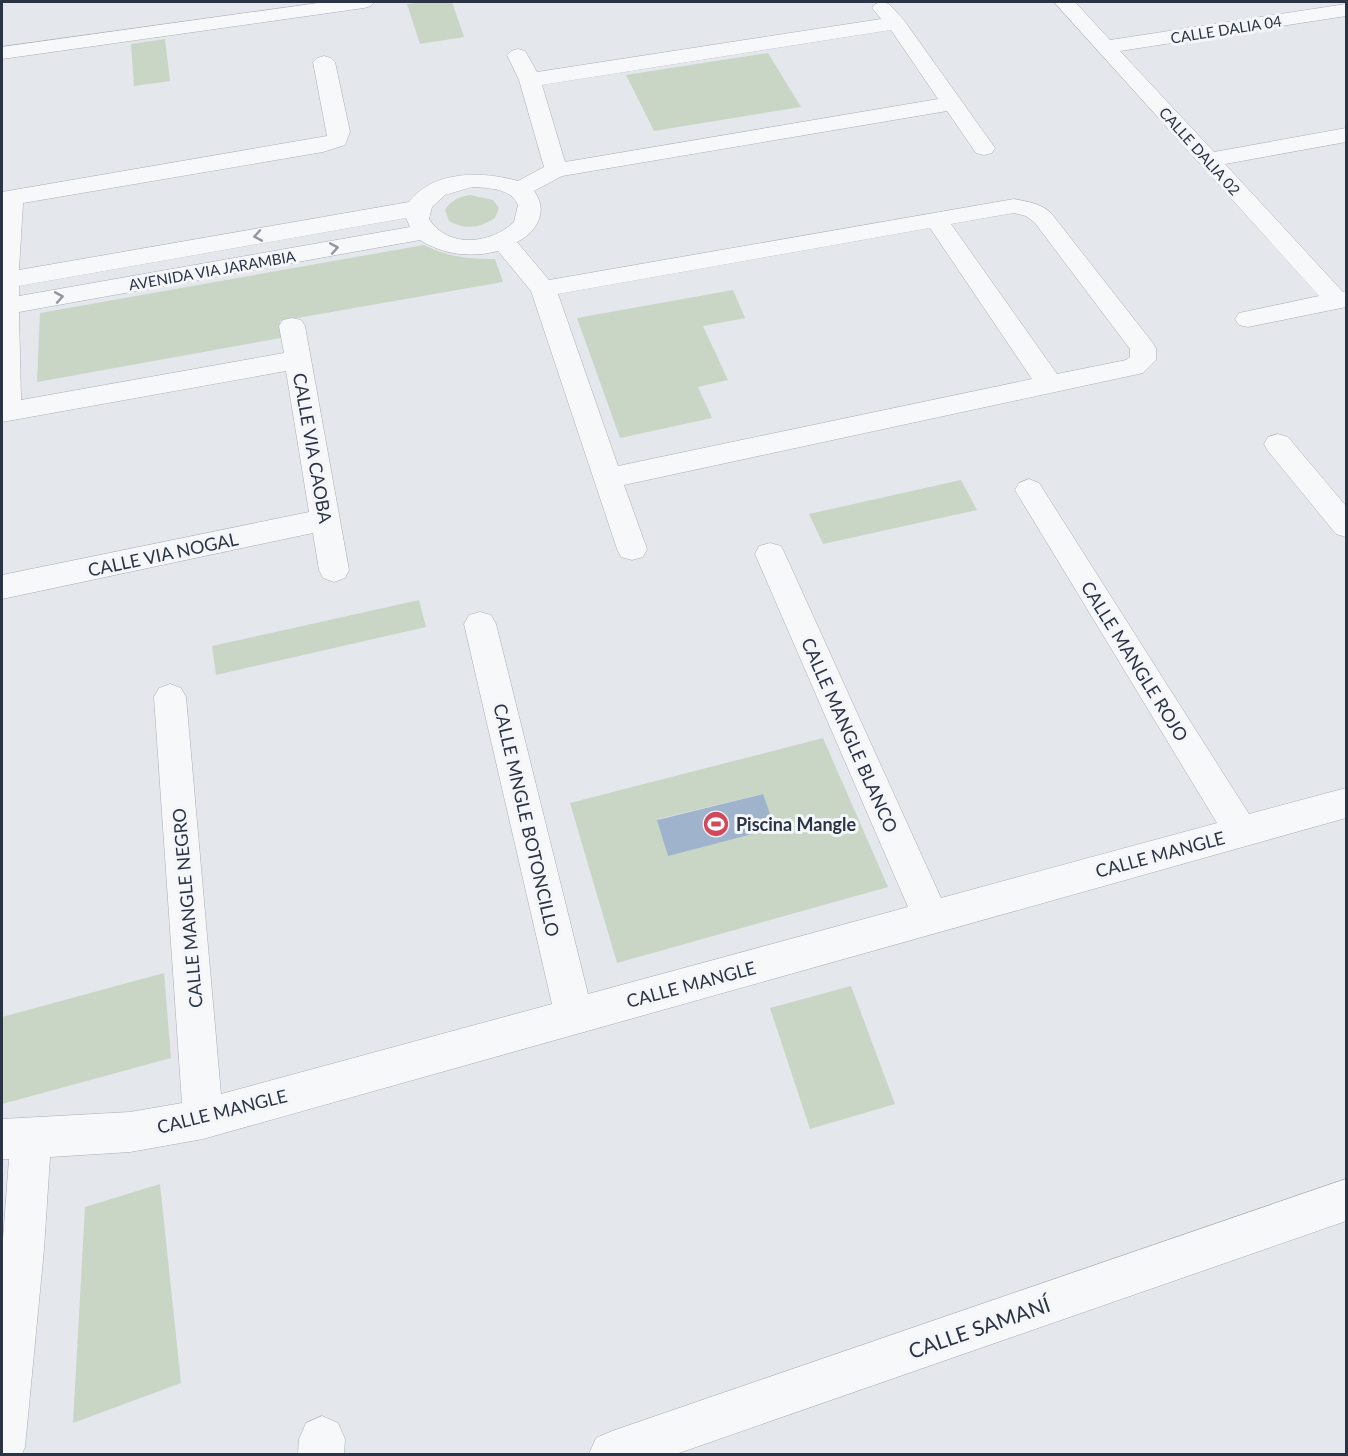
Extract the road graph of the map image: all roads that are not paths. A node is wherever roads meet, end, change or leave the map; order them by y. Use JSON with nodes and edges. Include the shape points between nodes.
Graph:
{"nodes":[{"id":1,"x":215,"y":2,"type":"edge"},
{"id":2,"x":364,"y":2,"type":"edge"},
{"id":3,"x":1064,"y":2,"type":"edge"},
{"id":4,"x":880,"y":6,"type":"dead end"},
{"id":5,"x":1347,"y":10,"type":"edge"},
{"id":6,"x":218,"y":22,"type":"junction"},
{"id":7,"x":896,"y":23,"type":"junction"},
{"id":8,"x":1106,"y":47,"type":"junction"},
{"id":9,"x":2,"y":53,"type":"edge"},
{"id":10,"x":518,"y":55,"type":"dead end"},
{"id":11,"x":324,"y":62,"type":"dead end"},
{"id":12,"x":530,"y":81,"type":"junction"},
{"id":13,"x":953,"y":103,"type":"junction"},
{"id":14,"x":1347,"y":135,"type":"edge"},
{"id":15,"x":984,"y":148,"type":"dead end"},
{"id":16,"x":1208,"y":159,"type":"junction"},
{"id":17,"x":556,"y":170,"type":"junction"},
{"id":18,"x":518,"y":190,"type":"junction"},
{"id":19,"x":6,"y":199,"type":"edge"},
{"id":20,"x":419,"y":208,"type":"junction"},
{"id":21,"x":936,"y":220,"type":"junction"},
{"id":22,"x":423,"y":232,"type":"junction"},
{"id":23,"x":503,"y":241,"type":"junction"},
{"id":24,"x":4,"y":280,"type":"edge"},
{"id":25,"x":543,"y":290,"type":"junction"},
{"id":26,"x":1342,"y":300,"type":"edge"},
{"id":27,"x":4,"y":307,"type":"edge"},
{"id":28,"x":1248,"y":319,"type":"dead end"},
{"id":29,"x":292,"y":326,"type":"dead end"},
{"id":30,"x":297,"y":360,"type":"junction"},
{"id":31,"x":1048,"y":383,"type":"junction"},
{"id":32,"x":5,"y":413,"type":"edge"},
{"id":33,"x":1278,"y":444,"type":"dead end"},
{"id":34,"x":608,"y":478,"type":"junction"},
{"id":35,"x":1029,"y":490,"type":"dead end"},
{"id":36,"x":325,"y":520,"type":"junction"},
{"id":37,"x":1345,"y":520,"type":"edge"},
{"id":38,"x":632,"y":549,"type":"dead end"},
{"id":39,"x":770,"y":554,"type":"dead end"},
{"id":40,"x":334,"y":570,"type":"dead end"},
{"id":41,"x":2,"y":588,"type":"edge"},
{"id":42,"x":480,"y":624,"type":"dead end"},
{"id":43,"x":170,"y":697,"type":"dead end"},
{"id":44,"x":1347,"y":803,"type":"edge"},
{"id":45,"x":1241,"y":832,"type":"junction"},
{"id":46,"x":931,"y":917,"type":"junction"},
{"id":47,"x":574,"y":1016,"type":"junction"},
{"id":48,"x":203,"y":1119,"type":"junction"},
{"id":49,"x":16,"y":1137,"type":"edge"},
{"id":50,"x":1347,"y":1200,"type":"edge"},
{"id":51,"x":12,"y":1250,"type":"edge"},
{"id":52,"x":2,"y":1446,"type":"edge"},
{"id":53,"x":612,"y":1455,"type":"edge"}],
"edges":[{"from":1,"to":6,"type":"street"},
{"from":2,"to":6,"type":"street"},
{"from":3,"to":8,"type":"street","name":"CALLE DALIA 02"},
{"from":4,"to":7,"type":"street"},
{"from":5,"to":8,"type":"street","name":"CALLE DALIA 04"},
{"from":6,"to":9,"type":"street"},
{"from":7,"to":12,"type":"street"},
{"from":7,"to":13,"type":"street"},
{"from":8,"to":16,"type":"street","name":"CALLE DALIA 02"},
{"from":10,"to":12,"type":"street"},
{"from":11,"to":19,"type":"street","via":[[339,132],[337,140]]},
{"from":12,"to":17,"type":"street"},
{"from":13,"to":15,"type":"street"},
{"from":13,"to":17,"type":"street"},
{"from":14,"to":16,"type":"street"},
{"from":16,"to":26,"type":"street","name":"CALLE DALIA 02"},
{"from":17,"to":18,"type":"street"},
{"from":18,"to":20,"type":"street","via":[[489,180],[463,181],[439,189]]},
{"from":18,"to":23,"type":"street","via":[[527,199],[527,222],[518,233]]},
{"from":19,"to":24,"type":"street"},
{"from":20,"to":22,"type":"street","via":[[418,225]]},
{"from":20,"to":24,"type":"street","name":"AVENIDA VIA JARAMBIA","one_way":true},
{"from":21,"to":25,"type":"street"},
{"from":21,"to":31,"type":"street"},
{"from":21,"to":31,"type":"street","via":[[1014,206],[1034,210],[1143,348],[1143,360],[1134,367]]},
{"from":22,"to":23,"type":"street","via":[[449,246],[467,248]]},
{"from":27,"to":22,"type":"street","name":"AVENIDA VIA JARAMBIA","one_way":true},
{"from":23,"to":25,"type":"street"},
{"from":24,"to":27,"type":"street"},
{"from":25,"to":34,"type":"street"},
{"from":26,"to":28,"type":"street"},
{"from":27,"to":32,"type":"street"},
{"from":29,"to":30,"type":"street","name":"CALLE VIA CAOBA"},
{"from":30,"to":32,"type":"street"},
{"from":30,"to":36,"type":"street","name":"CALLE VIA CAOBA"},
{"from":31,"to":34,"type":"street"},
{"from":33,"to":37,"type":"street"},
{"from":34,"to":38,"type":"street"},
{"from":35,"to":45,"type":"street","name":"CALLE MANGLE ROJO"},
{"from":36,"to":40,"type":"street","name":"CALLE VIA CAOBA"},
{"from":36,"to":41,"type":"street","name":"CALLE VIA NOGAL"},
{"from":39,"to":46,"type":"street","name":"CALLE MANGLE BLANCO"},
{"from":42,"to":47,"type":"street","name":"CALLE MNGLE BOTONCILLO"},
{"from":43,"to":48,"type":"street","name":"CALLE MANGLE NEGRO"},
{"from":44,"to":45,"type":"street","name":"CALLE MANGLE"},
{"from":45,"to":46,"type":"street","name":"CALLE MANGLE"},
{"from":46,"to":47,"type":"street","name":"CALLE MANGLE"},
{"from":47,"to":48,"type":"street","name":"CALLE MANGLE"},
{"from":48,"to":49,"type":"street","name":"CALLE MANGLE","via":[[130,1132]]},
{"from":49,"to":51,"type":"street"},
{"from":50,"to":53,"type":"street","name":"CALLE SAMANÍ"},
{"from":51,"to":52,"type":"street"}]}
